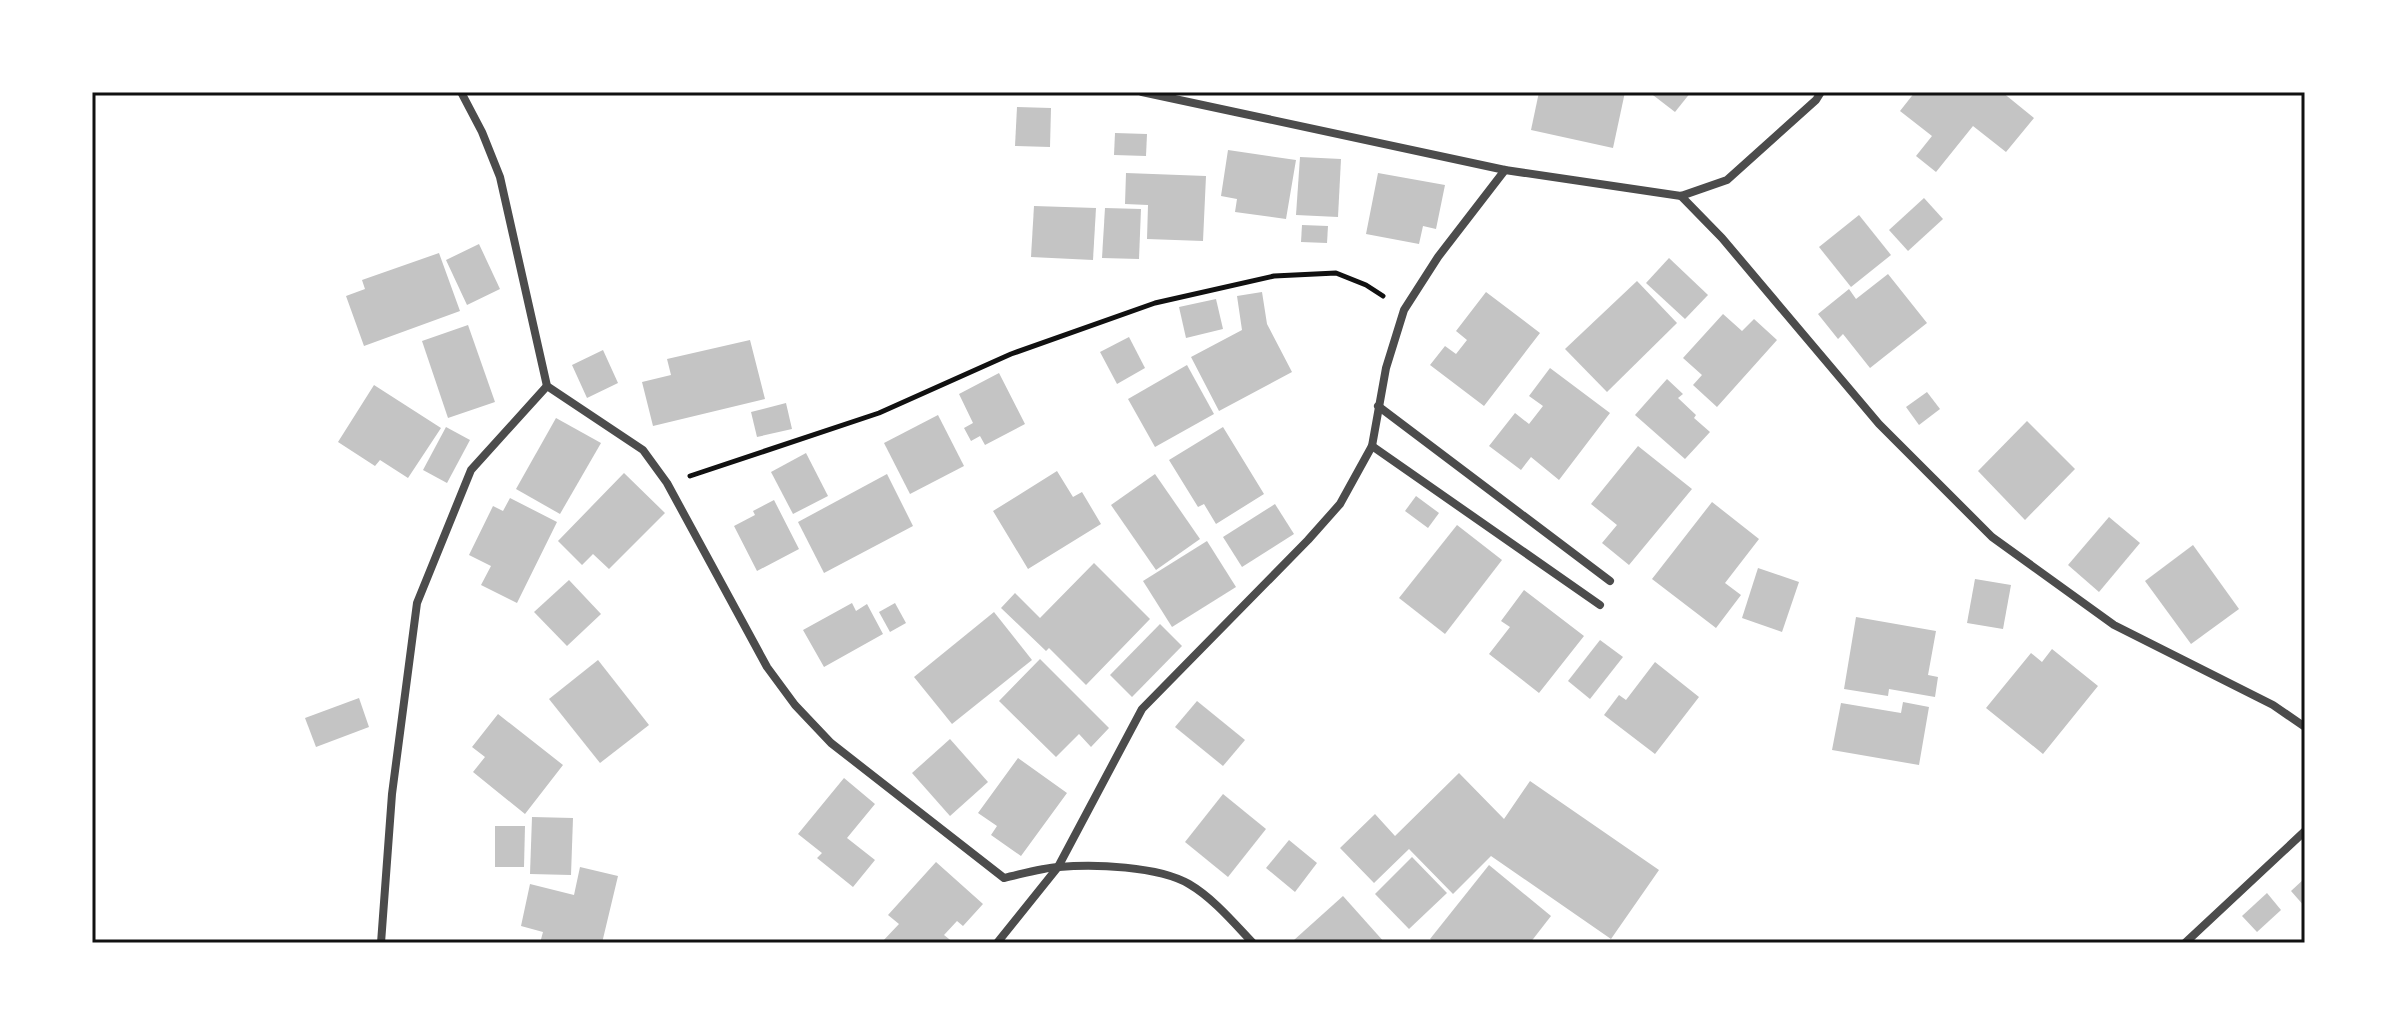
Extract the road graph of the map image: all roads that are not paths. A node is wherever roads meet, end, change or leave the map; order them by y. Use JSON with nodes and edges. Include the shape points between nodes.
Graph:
{"nodes":[{"id":1,"x":461,"y":92,"type":"edge"},
{"id":2,"x":1142,"y":92,"type":"edge"},
{"id":3,"x":1821,"y":92,"type":"edge"},
{"id":4,"x":1505,"y":170,"type":"junction"},
{"id":5,"x":1681,"y":196,"type":"junction"},
{"id":6,"x":547,"y":386,"type":"junction"},
{"id":7,"x":1378,"y":406,"type":"junction"},
{"id":8,"x":1372,"y":446,"type":"junction"},
{"id":9,"x":1610,"y":581,"type":"dead end"},
{"id":10,"x":1600,"y":605,"type":"dead end"},
{"id":11,"x":2305,"y":727,"type":"edge"},
{"id":12,"x":2305,"y":831,"type":"edge"},
{"id":13,"x":1058,"y":867,"type":"junction"},
{"id":14,"x":381,"y":943,"type":"edge"},
{"id":15,"x":997,"y":943,"type":"edge"},
{"id":16,"x":1253,"y":943,"type":"edge"},
{"id":17,"x":2185,"y":943,"type":"edge"}],
"edges":[{"from":1,"to":6,"type":"street","via":[[500,177]]},
{"from":2,"to":4,"type":"street"},
{"from":3,"to":5,"type":"street","via":[[1727,180]]},
{"from":4,"to":5,"type":"street"},
{"from":4,"to":7,"type":"street","via":[[1404,310]]},
{"from":5,"to":11,"type":"street","via":[[1879,424],[1992,537],[2114,625],[2273,705]]},
{"from":6,"to":13,"type":"street","via":[[643,450],[667,483],[767,667],[831,743],[1004,878]]},
{"from":6,"to":14,"type":"street","via":[[471,470],[417,603],[392,794]]},
{"from":7,"to":8,"type":"street"},
{"from":7,"to":9,"type":"street"},
{"from":8,"to":10,"type":"street"},
{"from":8,"to":13,"type":"street","via":[[1340,504],[1142,709]]},
{"from":12,"to":17,"type":"street"},
{"from":13,"to":15,"type":"street"},
{"from":13,"to":16,"type":"street","via":[[1119,867],[1188,883]]}]}
